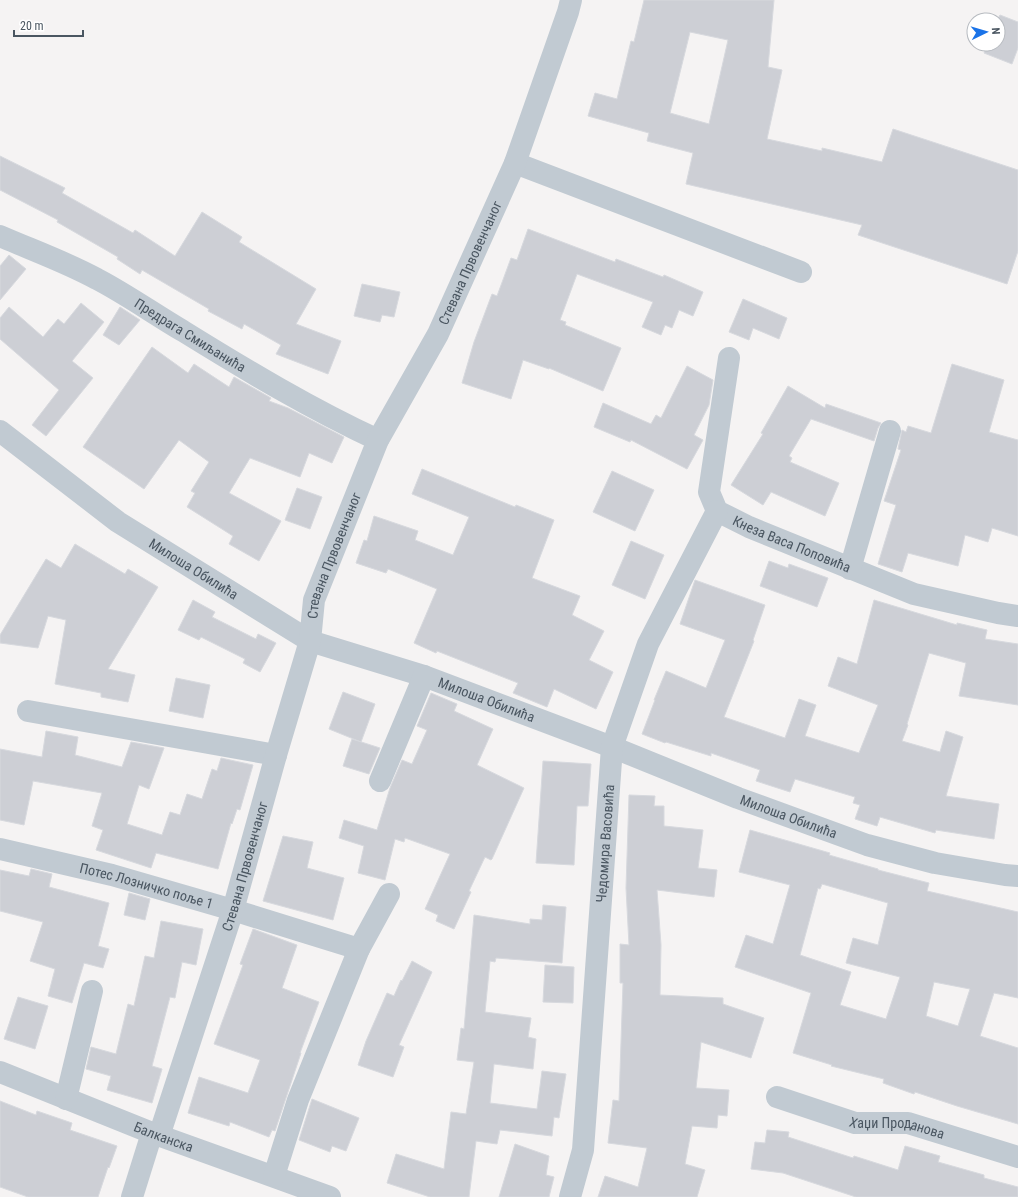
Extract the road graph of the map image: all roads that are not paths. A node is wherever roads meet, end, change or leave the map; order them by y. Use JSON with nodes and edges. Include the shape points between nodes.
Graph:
{"nodes":[{"id":1,"x":571,"y":0,"type":"edge"},
{"id":2,"x":515,"y":163,"type":"junction"},
{"id":3,"x":0,"y":236,"type":"edge"},
{"id":4,"x":801,"y":272,"type":"dead end"},
{"id":5,"x":729,"y":358,"type":"dead end"},
{"id":6,"x":0,"y":431,"type":"edge"},
{"id":7,"x":890,"y":431,"type":"dead end"},
{"id":8,"x":378,"y":440,"type":"junction"},
{"id":9,"x":716,"y":511,"type":"junction"},
{"id":10,"x":850,"y":569,"type":"junction"},
{"id":11,"x":1018,"y":616,"type":"edge"},
{"id":12,"x":310,"y":641,"type":"junction"},
{"id":13,"x":424,"y":676,"type":"junction"},
{"id":14,"x":28,"y":711,"type":"dead end"},
{"id":15,"x":612,"y":747,"type":"junction"},
{"id":16,"x":276,"y":755,"type":"junction"},
{"id":17,"x":380,"y":781,"type":"dead end"},
{"id":18,"x":0,"y":849,"type":"edge"},
{"id":19,"x":1018,"y":876,"type":"edge"},
{"id":20,"x":389,"y":894,"type":"dead end"},
{"id":21,"x":233,"y":910,"type":"junction"},
{"id":22,"x":359,"y":948,"type":"junction"},
{"id":23,"x":92,"y":991,"type":"dead end"},
{"id":24,"x":0,"y":1072,"type":"edge"},
{"id":25,"x":777,"y":1097,"type":"dead end"},
{"id":26,"x":66,"y":1098,"type":"junction"},
{"id":27,"x":156,"y":1134,"type":"junction"},
{"id":28,"x":1018,"y":1157,"type":"edge"},
{"id":29,"x":274,"y":1176,"type":"junction"},
{"id":30,"x":132,"y":1197,"type":"edge"},
{"id":31,"x":330,"y":1197,"type":"edge"},
{"id":32,"x":570,"y":1197,"type":"edge"}],
"edges":[{"from":1,"to":2,"type":"street","name":"Стевана Првовенчаног"},
{"from":2,"to":4,"type":"street"},
{"from":2,"to":8,"type":"street","name":"Стевана Првовенчаног","via":[[438,334]]},
{"from":3,"to":8,"type":"street","name":"Предрага Смиљанића","via":[[98,279],[219,353]]},
{"from":5,"to":9,"type":"street","name":"Кнеза Васа Поповића","via":[[709,492]]},
{"from":6,"to":12,"type":"street","name":"Милоша Обилића","via":[[118,522]]},
{"from":7,"to":10,"type":"street"},
{"from":8,"to":12,"type":"street","name":"Стевана Првовенчаног","via":[[314,600]]},
{"from":9,"to":10,"type":"street","name":"Кнеза Васа Поповића"},
{"from":9,"to":15,"type":"street","name":"Чедомира Васовића","via":[[648,644]]},
{"from":10,"to":11,"type":"street","name":"Кнеза Васа Поповића","via":[[914,594]]},
{"from":12,"to":13,"type":"street","name":"Милоша Обилића"},
{"from":12,"to":16,"type":"street","name":"Стевана Првовенчаног"},
{"from":13,"to":15,"type":"street","name":"Милоша Обилића"},
{"from":13,"to":17,"type":"street"},
{"from":14,"to":16,"type":"street"},
{"from":15,"to":19,"type":"street","name":"Милоша Обилића","via":[[738,798],[867,845],[935,862]]},
{"from":15,"to":32,"type":"street","name":"Чедомира Васовића","via":[[583,1150]]},
{"from":16,"to":21,"type":"street","name":"Стевана Првовенчаног"},
{"from":18,"to":21,"type":"street","name":"Потес Лозничко поље 1","via":[[112,875]]},
{"from":20,"to":22,"type":"street"},
{"from":21,"to":22,"type":"street","name":"Потес Лозничко поље 1"},
{"from":21,"to":27,"type":"street","name":"Стевана Првовенчаног"},
{"from":22,"to":29,"type":"street","via":[[298,1100]]},
{"from":23,"to":26,"type":"street"},
{"from":24,"to":26,"type":"street","name":"Балканска"},
{"from":25,"to":28,"type":"street","name":"Хаџи Проданова","via":[[855,1123],[908,1123]]},
{"from":26,"to":27,"type":"street","name":"Балканска"},
{"from":27,"to":29,"type":"street","name":"Балканска"},
{"from":27,"to":30,"type":"street"},
{"from":29,"to":31,"type":"street","name":"Балканска"}]}
